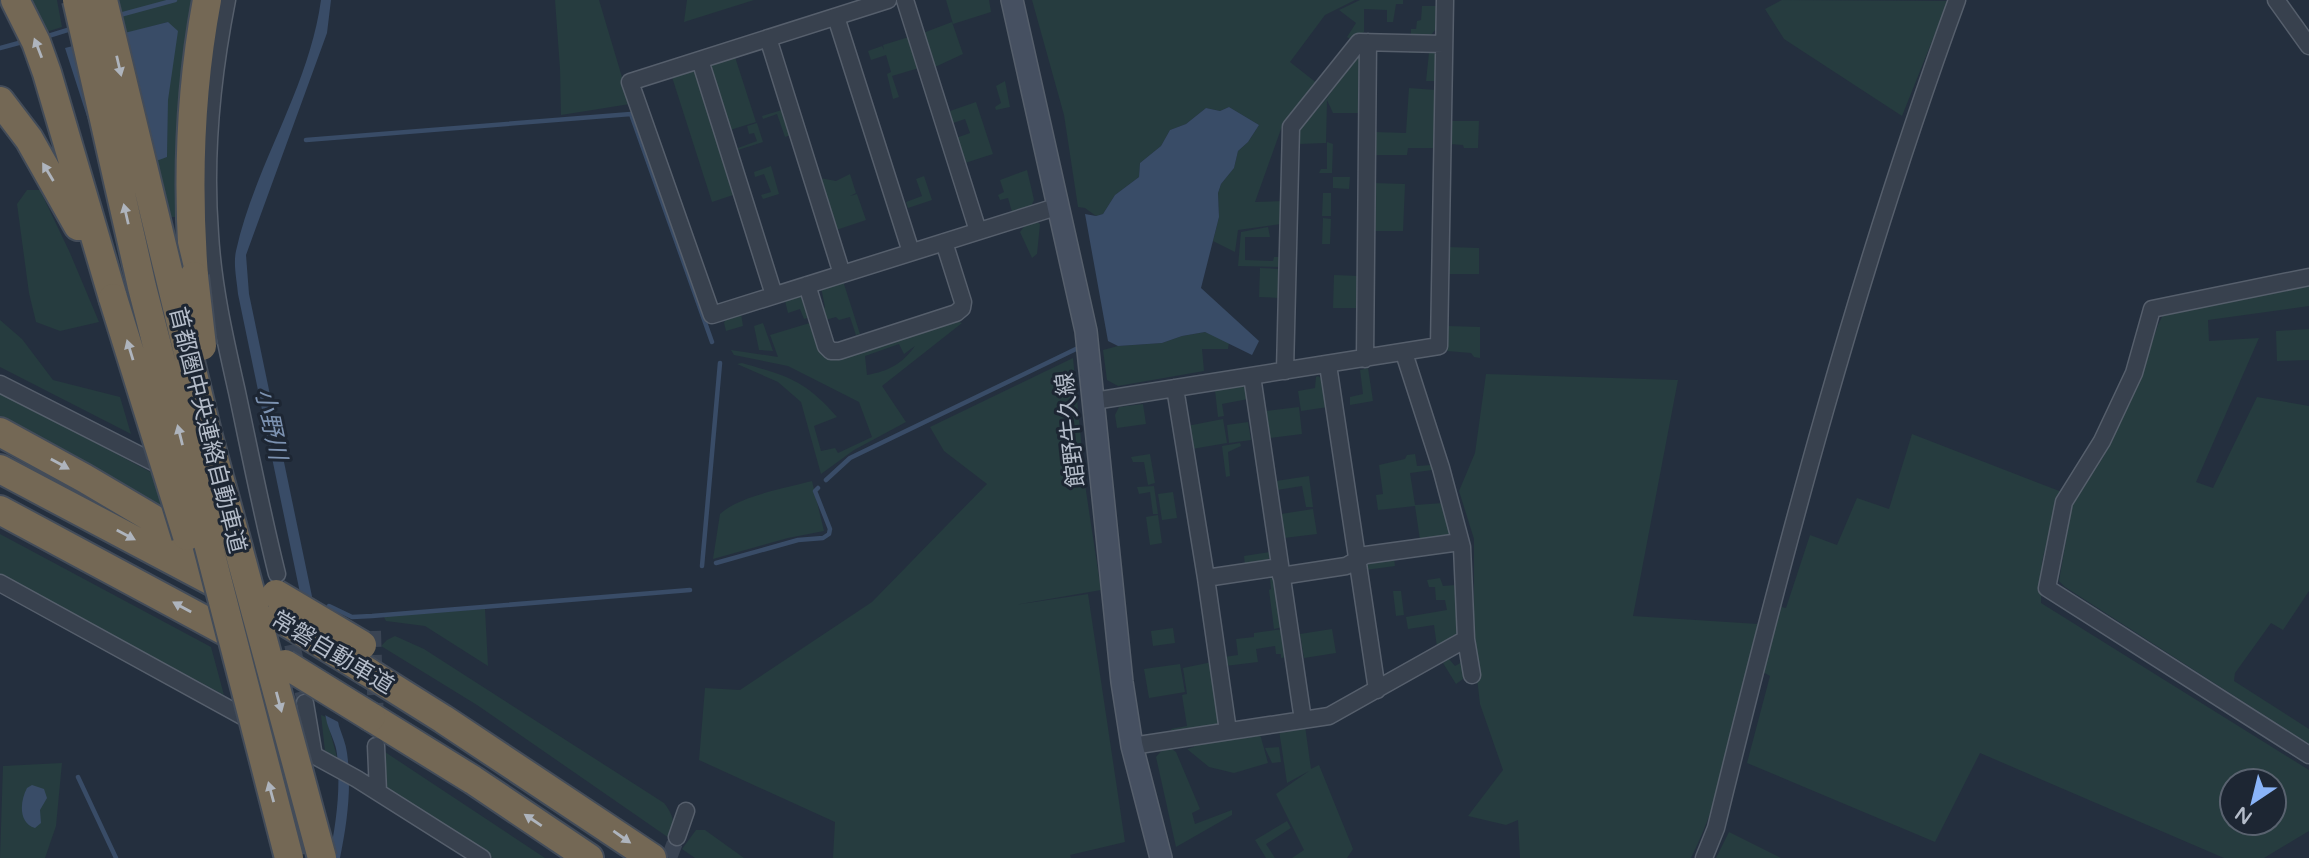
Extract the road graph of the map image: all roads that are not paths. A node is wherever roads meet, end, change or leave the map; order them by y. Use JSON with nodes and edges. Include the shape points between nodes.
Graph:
{"nodes":[{"id":1,"x":15,"y":0,"type":"edge"},
{"id":2,"x":77,"y":0,"type":"edge"},
{"id":3,"x":103,"y":0,"type":"edge"},
{"id":4,"x":207,"y":0,"type":"edge"},
{"id":5,"x":227,"y":0,"type":"edge"},
{"id":6,"x":888,"y":0,"type":"edge"},
{"id":7,"x":905,"y":0,"type":"edge"},
{"id":8,"x":1012,"y":0,"type":"edge"},
{"id":9,"x":1445,"y":0,"type":"edge"},
{"id":10,"x":1957,"y":0,"type":"edge"},
{"id":11,"x":2276,"y":0,"type":"edge"},
{"id":12,"x":836,"y":16,"type":"junction"},
{"id":13,"x":768,"y":38,"type":"junction"},
{"id":14,"x":1368,"y":42,"type":"junction"},
{"id":15,"x":1444,"y":44,"type":"junction"},
{"id":16,"x":2309,"y":46,"type":"edge"},
{"id":17,"x":700,"y":60,"type":"junction"},
{"id":18,"x":0,"y":101,"type":"edge"},
{"id":19,"x":1059,"y":206,"type":"junction"},
{"id":20,"x":978,"y":231,"type":"junction"},
{"id":21,"x":944,"y":242,"type":"junction"},
{"id":22,"x":911,"y":252,"type":"junction"},
{"id":23,"x":842,"y":274,"type":"junction"},
{"id":24,"x":2309,"y":277,"type":"edge"},
{"id":25,"x":807,"y":285,"type":"junction"},
{"id":26,"x":774,"y":295,"type":"junction"},
{"id":27,"x":113,"y":298,"type":"junction"},
{"id":28,"x":1404,"y":353,"type":"junction"},
{"id":29,"x":1365,"y":359,"type":"junction"},
{"id":30,"x":1328,"y":365,"type":"junction"},
{"id":31,"x":1284,"y":371,"type":"junction"},
{"id":32,"x":1252,"y":376,"type":"junction"},
{"id":33,"x":0,"y":384,"type":"edge"},
{"id":34,"x":1175,"y":388,"type":"junction"},
{"id":35,"x":1094,"y":401,"type":"junction"},
{"id":36,"x":0,"y":432,"type":"edge"},
{"id":37,"x":0,"y":469,"type":"edge"},
{"id":38,"x":0,"y":510,"type":"edge"},
{"id":39,"x":263,"y":517,"type":"junction"},
{"id":40,"x":1460,"y":542,"type":"junction"},
{"id":41,"x":1357,"y":559,"type":"junction"},
{"id":42,"x":1280,"y":572,"type":"junction"},
{"id":43,"x":1206,"y":578,"type":"junction"},
{"id":44,"x":0,"y":583,"type":"edge"},
{"id":45,"x":248,"y":589,"type":"junction"},
{"id":46,"x":277,"y":595,"type":"junction"},
{"id":47,"x":220,"y":597,"type":"junction"},
{"id":48,"x":1466,"y":639,"type":"junction"},
{"id":49,"x":1472,"y":675,"type":"dead end"},
{"id":50,"x":1377,"y":690,"type":"junction"},
{"id":51,"x":305,"y":703,"type":"tunnel mouth"},
{"id":52,"x":1303,"y":720,"type":"junction"},
{"id":53,"x":1228,"y":731,"type":"junction"},
{"id":54,"x":376,"y":746,"type":"dead end"},
{"id":55,"x":1132,"y":746,"type":"junction"},
{"id":56,"x":2309,"y":755,"type":"edge"},
{"id":57,"x":320,"y":758,"type":"junction"},
{"id":58,"x":378,"y":792,"type":"junction"},
{"id":59,"x":686,"y":811,"type":"dead end"},
{"id":60,"x":677,"y":837,"type":"tunnel mouth"},
{"id":61,"x":289,"y":858,"type":"edge"},
{"id":62,"x":322,"y":858,"type":"edge"},
{"id":63,"x":482,"y":858,"type":"edge"},
{"id":64,"x":589,"y":858,"type":"edge"},
{"id":65,"x":652,"y":858,"type":"edge"},
{"id":66,"x":1161,"y":858,"type":"edge"},
{"id":67,"x":1704,"y":858,"type":"edge"}],
"edges":[{"from":27,"to":1,"type":"highway","one_way":true,"via":[[47,73]]},
{"from":47,"to":2,"type":"highway","name":"首都圏中央連絡自動車道","one_way":true,"bridge":true,"via":[[139,274]]},
{"from":3,"to":45,"type":"highway","name":"首都圏中央連絡自動車道","one_way":true,"bridge":true},
{"from":4,"to":45,"type":"highway","bridge":true,"via":[[190,162],[193,264],[211,397],[246,541]]},
{"from":5,"to":39,"type":"street","via":[[211,120],[209,232],[213,274]]},
{"from":6,"to":12,"type":"street"},
{"from":7,"to":20,"type":"street"},
{"from":8,"to":19,"type":"main road","name":"館野牛久線"},
{"from":9,"to":15,"type":"street"},
{"from":10,"to":67,"type":"street","via":[[1912,122],[1864,277],[1794,517],[1716,828]]},
{"from":11,"to":16,"type":"street"},
{"from":12,"to":13,"type":"street"},
{"from":12,"to":22,"type":"street"},
{"from":13,"to":17,"type":"street"},
{"from":13,"to":23,"type":"street"},
{"from":14,"to":15,"type":"street"},
{"from":14,"to":29,"type":"street"},
{"from":14,"to":31,"type":"street","via":[[1359,42],[1291,127]]},
{"from":15,"to":28,"type":"street","via":[[1439,346]]},
{"from":17,"to":26,"type":"street"},
{"from":17,"to":26,"type":"street","via":[[630,82],[712,315]]},
{"from":27,"to":18,"type":"highway","one_way":true,"via":[[66,202]]},
{"from":19,"to":20,"type":"street"},
{"from":19,"to":35,"type":"main road","name":"館野牛久線","via":[[1086,331]]},
{"from":20,"to":21,"type":"street"},
{"from":21,"to":22,"type":"street"},
{"from":21,"to":25,"type":"street","via":[[962,309],[839,351],[826,346]]},
{"from":22,"to":23,"type":"street"},
{"from":23,"to":25,"type":"street"},
{"from":24,"to":56,"type":"street","via":[[2152,309],[2134,373],[2102,441],[2064,502],[2047,589]]},
{"from":25,"to":26,"type":"street"},
{"from":47,"to":27,"type":"highway","one_way":true,"bridge":true,"via":[[190,548]]},
{"from":28,"to":29,"type":"street"},
{"from":28,"to":40,"type":"street"},
{"from":29,"to":30,"type":"street"},
{"from":30,"to":31,"type":"street"},
{"from":30,"to":41,"type":"street"},
{"from":31,"to":32,"type":"street"},
{"from":32,"to":34,"type":"street"},
{"from":32,"to":42,"type":"street"},
{"from":33,"to":39,"type":"street"},
{"from":34,"to":35,"type":"street"},
{"from":34,"to":43,"type":"street"},
{"from":35,"to":55,"type":"main road","name":"館野牛久線"},
{"from":36,"to":46,"type":"highway","one_way":true,"via":[[161,522]]},
{"from":37,"to":46,"type":"highway","name":"常磐自動車道","one_way":true},
{"from":64,"to":38,"type":"highway","name":"常磐自動車道","one_way":true,"bridge":true,"via":[[285,664]]},
{"from":39,"to":46,"type":"street"},
{"from":40,"to":41,"type":"street"},
{"from":40,"to":48,"type":"street"},
{"from":41,"to":42,"type":"street","via":[[1346,566]]},
{"from":41,"to":50,"type":"street"},
{"from":42,"to":43,"type":"street"},
{"from":42,"to":52,"type":"street"},
{"from":43,"to":53,"type":"street"},
{"from":44,"to":57,"type":"street"},
{"from":45,"to":62,"type":"highway","name":"首都圏中央連絡自動車道","one_way":true,"bridge":true},
{"from":46,"to":65,"type":"highway","one_way":true,"bridge":true,"via":[[443,719]]},
{"from":61,"to":47,"type":"highway","name":"首都圏中央連絡自動車道","one_way":true,"bridge":true},
{"from":48,"to":49,"type":"street"},
{"from":48,"to":50,"type":"street"},
{"from":50,"to":52,"type":"street","via":[[1329,716]]},
{"from":51,"to":57,"type":"street"},
{"from":52,"to":53,"type":"street"},
{"from":53,"to":55,"type":"street"},
{"from":54,"to":58,"type":"street"},
{"from":55,"to":66,"type":"main road","name":"館野牛久線"},
{"from":57,"to":58,"type":"street"},
{"from":58,"to":63,"type":"street"},
{"from":59,"to":60,"type":"street"}]}
